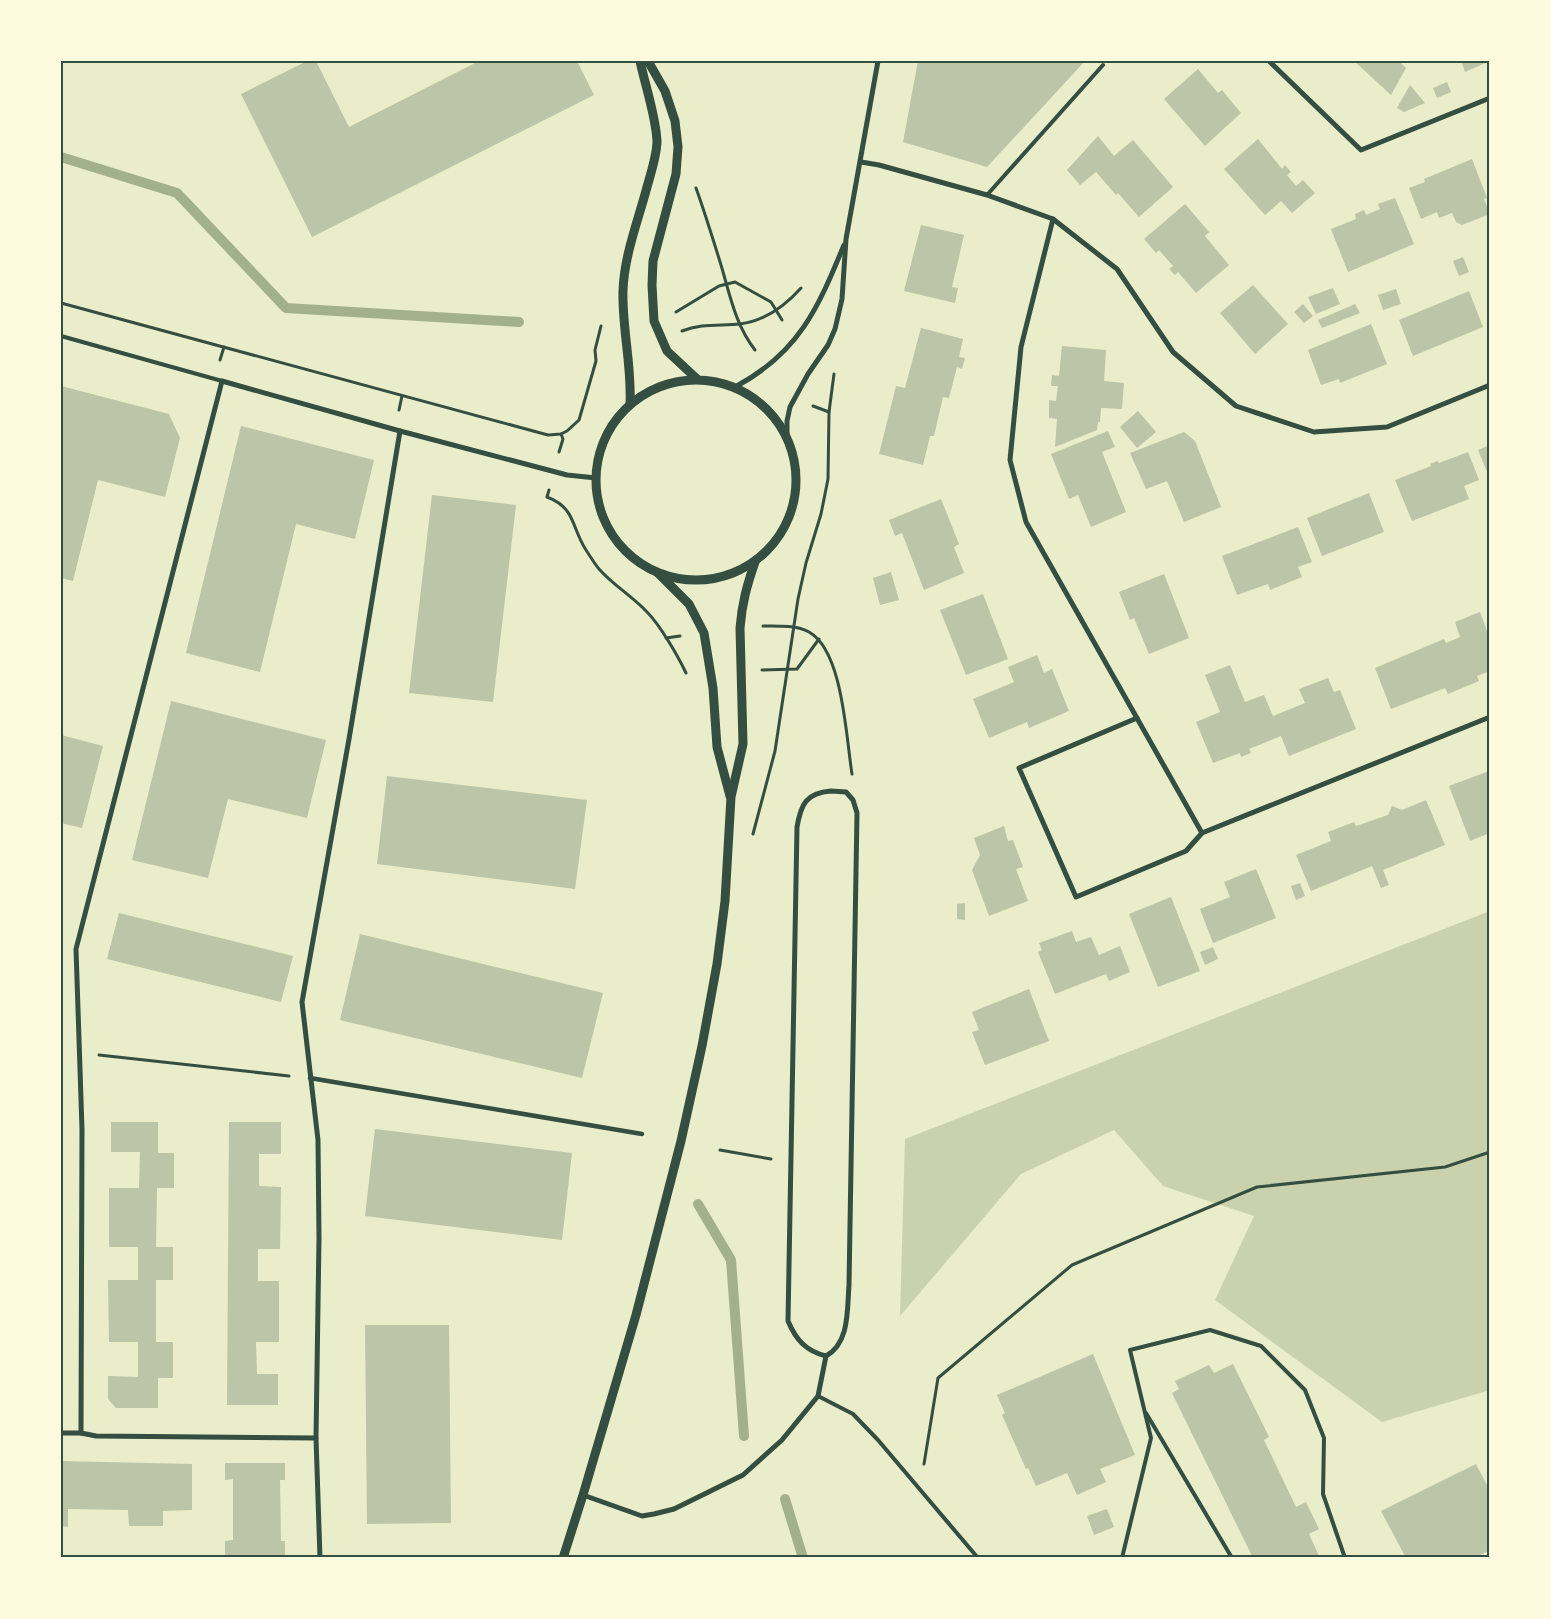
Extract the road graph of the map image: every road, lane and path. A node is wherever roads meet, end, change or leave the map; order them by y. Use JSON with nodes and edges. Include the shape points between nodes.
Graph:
{"nodes":[{"id":1,"x":640,"y":61,"type":"edge"},
{"id":2,"x":648,"y":61,"type":"edge"},
{"id":3,"x":878,"y":61,"type":"edge"},
{"id":4,"x":1269,"y":61,"type":"edge"},
{"id":5,"x":1103,"y":65,"type":"dead end"},
{"id":6,"x":1490,"y":98,"type":"edge"},
{"id":7,"x":678,"y":147,"type":"junction"},
{"id":8,"x":860,"y":162,"type":"junction"},
{"id":9,"x":987,"y":195,"type":"junction"},
{"id":10,"x":1053,"y":219,"type":"junction"},
{"id":11,"x":846,"y":239,"type":"junction"},
{"id":12,"x":805,"y":283,"type":"dead end"},
{"id":13,"x":726,"y":284,"type":"junction"},
{"id":14,"x":61,"y":303,"type":"edge"},
{"id":15,"x":776,"y":309,"type":"junction"},
{"id":16,"x":654,"y":321,"type":"junction"},
{"id":17,"x":740,"y":324,"type":"junction"},
{"id":18,"x":625,"y":332,"type":"junction"},
{"id":19,"x":675,"y":334,"type":"dead end"},
{"id":20,"x":61,"y":336,"type":"edge"},
{"id":21,"x":598,"y":338,"type":"dead end"},
{"id":22,"x":797,"y":338,"type":"junction"},
{"id":23,"x":596,"y":361,"type":"dead end"},
{"id":24,"x":835,"y":366,"type":"dead end"},
{"id":25,"x":808,"y":374,"type":"junction"},
{"id":26,"x":697,"y":380,"type":"junction"},
{"id":27,"x":222,"y":381,"type":"junction"},
{"id":28,"x":1490,"y":385,"type":"edge"},
{"id":29,"x":735,"y":387,"type":"junction"},
{"id":30,"x":832,"y":395,"type":"junction"},
{"id":31,"x":630,"y":404,"type":"junction"},
{"id":32,"x":400,"y":431,"type":"junction"},
{"id":33,"x":787,"y":436,"type":"junction"},
{"id":34,"x":596,"y":478,"type":"junction"},
{"id":35,"x":547,"y":497,"type":"dead end"},
{"id":36,"x":755,"y":562,"type":"junction"},
{"id":37,"x":658,"y":573,"type":"junction"},
{"id":38,"x":792,"y":628,"type":"junction"},
{"id":39,"x":666,"y":638,"type":"dead end"},
{"id":40,"x":1490,"y":717,"type":"edge"},
{"id":41,"x":1137,"y":718,"type":"junction"},
{"id":42,"x":846,"y":792,"type":"junction"},
{"id":43,"x":731,"y":797,"type":"junction"},
{"id":44,"x":1202,"y":834,"type":"junction"},
{"id":45,"x":750,"y":842,"type":"dead end"},
{"id":46,"x":79,"y":1053,"type":"junction"},
{"id":47,"x":310,"y":1078,"type":"junction"},
{"id":48,"x":642,"y":1134,"type":"dead end"},
{"id":49,"x":720,"y":1150,"type":"dead end"},
{"id":50,"x":1490,"y":1152,"type":"edge"},
{"id":51,"x":791,"y":1163,"type":"junction"},
{"id":52,"x":826,"y":1356,"type":"junction"},
{"id":53,"x":818,"y":1396,"type":"junction"},
{"id":54,"x":1144,"y":1410,"type":"junction"},
{"id":55,"x":61,"y":1433,"type":"edge"},
{"id":56,"x":81,"y":1433,"type":"junction"},
{"id":57,"x":316,"y":1438,"type":"junction"},
{"id":58,"x":920,"y":1489,"type":"junction"},
{"id":59,"x":583,"y":1495,"type":"junction"},
{"id":60,"x":320,"y":1558,"type":"edge"},
{"id":61,"x":562,"y":1558,"type":"edge"},
{"id":62,"x":978,"y":1558,"type":"edge"},
{"id":63,"x":1122,"y":1558,"type":"edge"},
{"id":64,"x":1232,"y":1558,"type":"edge"},
{"id":65,"x":1346,"y":1558,"type":"edge"}],
"edges":[{"from":1,"to":18,"type":"street","via":[[657,143],[627,258]]},
{"from":2,"to":7,"type":"street","via":[[665,91],[675,121]]},
{"from":3,"to":8,"type":"street"},
{"from":4,"to":6,"type":"street","via":[[1362,150]]},
{"from":5,"to":9,"type":"lane"},
{"from":7,"to":13,"type":"path","via":[[688,162]]},
{"from":7,"to":16,"type":"street","via":[[676,174],[653,261]]},
{"from":8,"to":9,"type":"street"},
{"from":8,"to":11,"type":"street"},
{"from":9,"to":10,"type":"street"},
{"from":10,"to":28,"type":"street","via":[[1117,269],[1173,352],[1236,406],[1314,432],[1387,427]]},
{"from":10,"to":41,"type":"street","via":[[1021,347],[1010,460],[1026,522]]},
{"from":11,"to":22,"type":"street","via":[[813,314]]},
{"from":11,"to":25,"type":"street","via":[[842,299],[835,328],[828,345]]},
{"from":12,"to":15,"type":"path","via":[[789,302]]},
{"from":13,"to":15,"type":"path","via":[[734,282],[771,302]]},
{"from":13,"to":16,"type":"path"},
{"from":13,"to":17,"type":"path"},
{"from":14,"to":23,"type":"path","via":[[548,435],[561,434],[579,420]]},
{"from":15,"to":17,"type":"path","via":[[761,319]]},
{"from":15,"to":22,"type":"path"},
{"from":16,"to":26,"type":"street","via":[[667,351]]},
{"from":17,"to":19,"type":"path","via":[[708,325]]},
{"from":18,"to":21,"type":"path","via":[[608,339]]},
{"from":18,"to":31,"type":"street","via":[[631,382]]},
{"from":20,"to":27,"type":"lane"},
{"from":22,"to":29,"type":"street","via":[[770,366]]},
{"from":24,"to":30,"type":"path"},
{"from":25,"to":30,"type":"path"},
{"from":25,"to":33,"type":"street","via":[[790,407]]},
{"from":26,"to":29,"type":"street"},
{"from":26,"to":31,"type":"street","via":[[673,382],[650,390]]},
{"from":27,"to":32,"type":"street"},
{"from":27,"to":46,"type":"street","via":[[76,949]]},
{"from":29,"to":33,"type":"street","via":[[756,399],[774,416]]},
{"from":30,"to":38,"type":"path","via":[[828,479]]},
{"from":31,"to":34,"type":"street","via":[[611,426],[600,451]]},
{"from":32,"to":34,"type":"street","via":[[566,475]]},
{"from":32,"to":47,"type":"street","via":[[302,1002]]},
{"from":33,"to":36,"type":"street","via":[[795,463],[796,491],[790,518],[775,542]]},
{"from":34,"to":37,"type":"street","via":[[600,508],[612,535],[632,558]]},
{"from":35,"to":39,"type":"path","via":[[564,507],[584,548],[599,569],[648,613]]},
{"from":36,"to":37,"type":"street","via":[[725,577],[691,581]]},
{"from":36,"to":43,"type":"street","via":[[741,610],[743,744]]},
{"from":37,"to":43,"type":"street","via":[[689,604],[704,633],[713,688],[717,747]]},
{"from":38,"to":42,"type":"path","via":[[807,631],[819,639],[831,660],[842,700],[852,774]]},
{"from":38,"to":45,"type":"path","via":[[775,751]]},
{"from":40,"to":44,"type":"street"},
{"from":41,"to":44,"type":"street"},
{"from":41,"to":44,"type":"street","via":[[1019,768],[1076,897],[1186,851]]},
{"from":42,"to":51,"type":"street","via":[[820,792],[807,800],[800,810]]},
{"from":42,"to":52,"type":"street","via":[[857,813],[849,1285],[840,1344]]},
{"from":43,"to":59,"type":"street","via":[[725,902],[702,1046],[636,1315]]},
{"from":46,"to":47,"type":"path"},
{"from":46,"to":56,"type":"street","via":[[82,1129]]},
{"from":47,"to":48,"type":"street"},
{"from":47,"to":57,"type":"street","via":[[318,1140]]},
{"from":49,"to":51,"type":"path"},
{"from":50,"to":58,"type":"path","via":[[1445,1168],[1257,1187],[1072,1265],[938,1378]]},
{"from":51,"to":52,"type":"street","via":[[788,1321],[792,1332],[807,1348]]},
{"from":52,"to":53,"type":"street"},
{"from":53,"to":58,"type":"lane","via":[[853,1414]]},
{"from":53,"to":59,"type":"street","via":[[782,1440],[743,1474],[674,1509],[642,1516]]},
{"from":54,"to":63,"type":"lane","via":[[1151,1438]]},
{"from":54,"to":64,"type":"lane"},
{"from":54,"to":65,"type":"lane","via":[[1130,1350],[1210,1330],[1261,1346],[1305,1390],[1324,1438],[1323,1494]]},
{"from":55,"to":56,"type":"street"},
{"from":56,"to":57,"type":"street","via":[[96,1436]]},
{"from":57,"to":60,"type":"street"},
{"from":58,"to":62,"type":"lane"},
{"from":59,"to":61,"type":"street"}]}
